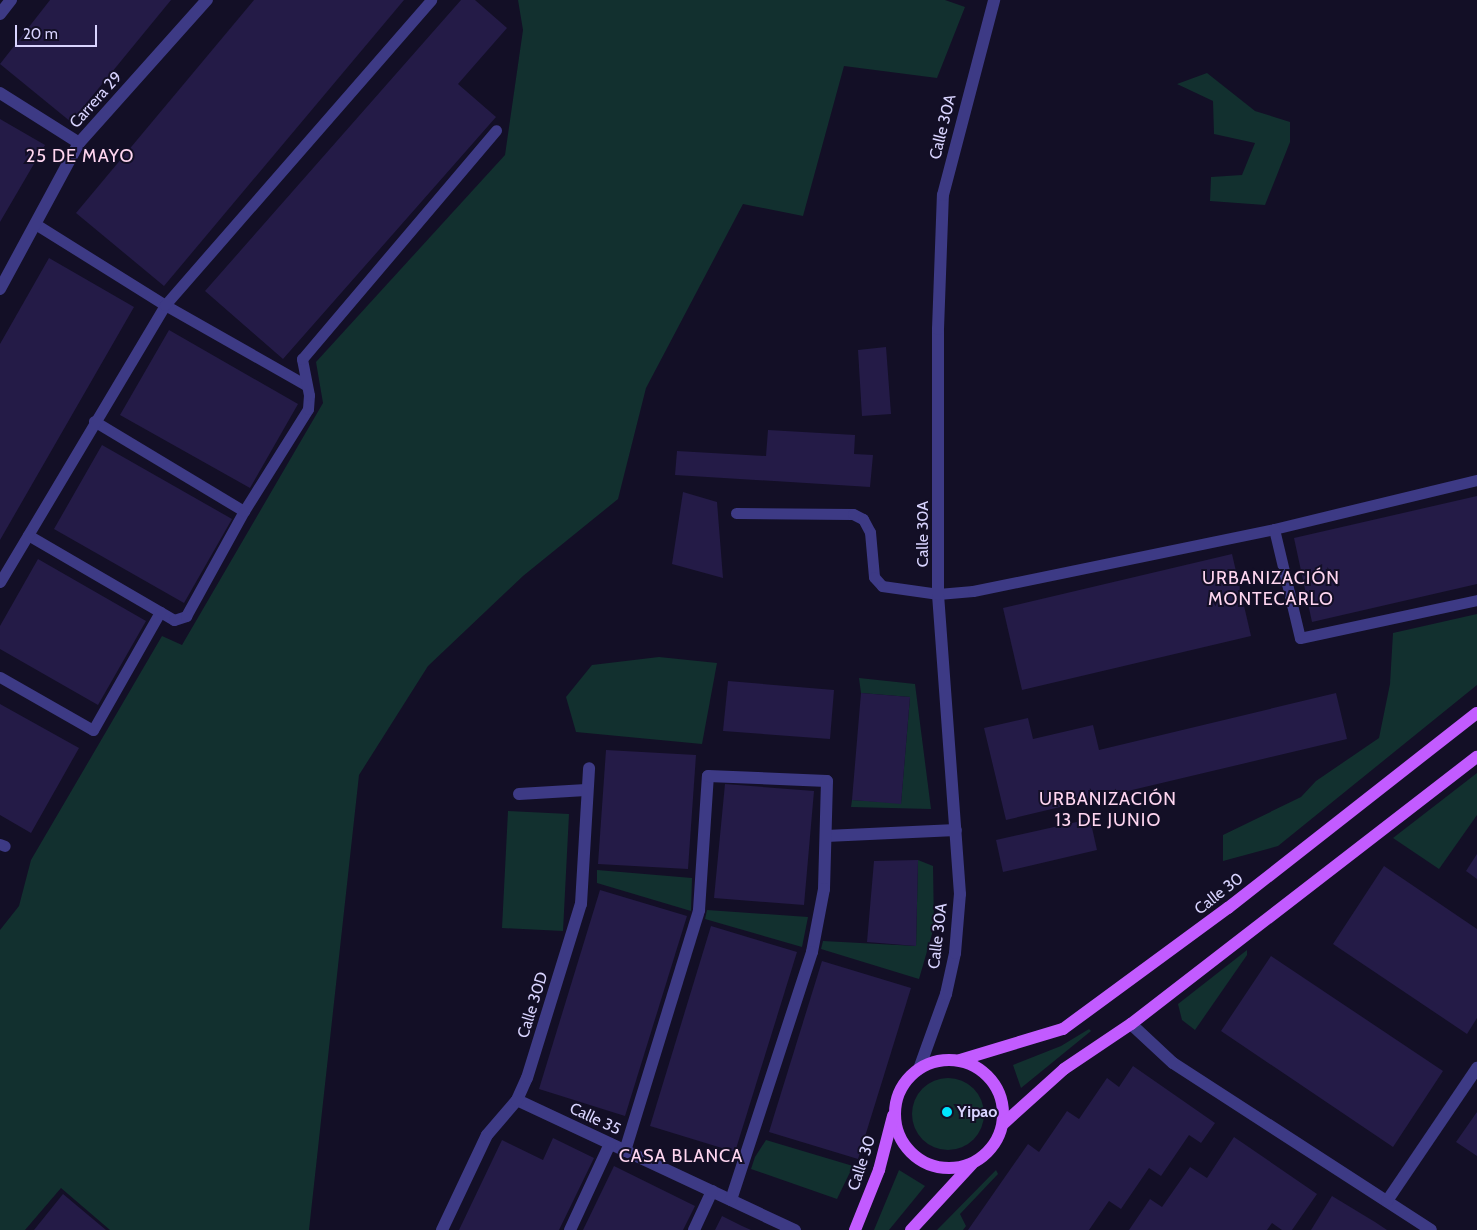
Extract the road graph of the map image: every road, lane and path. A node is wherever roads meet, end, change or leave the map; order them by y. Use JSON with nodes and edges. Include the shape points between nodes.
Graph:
{"nodes":[{"id":1,"x":11,"y":0,"type":"edge"},
{"id":2,"x":207,"y":0,"type":"edge"},
{"id":3,"x":431,"y":0,"type":"edge"},
{"id":4,"x":994,"y":0,"type":"edge"},
{"id":5,"x":0,"y":14,"type":"edge"},
{"id":6,"x":0,"y":93,"type":"edge"},
{"id":7,"x":496,"y":130,"type":"dead end"},
{"id":8,"x":79,"y":143,"type":"junction"},
{"id":9,"x":36,"y":225,"type":"junction"},
{"id":10,"x":0,"y":289,"type":"edge"},
{"id":11,"x":164,"y":306,"type":"junction"},
{"id":12,"x":306,"y":385,"type":"junction"},
{"id":13,"x":94,"y":421,"type":"junction"},
{"id":14,"x":1477,"y":480,"type":"edge"},
{"id":15,"x":244,"y":511,"type":"junction"},
{"id":16,"x":736,"y":513,"type":"dead end"},
{"id":17,"x":1274,"y":529,"type":"junction"},
{"id":18,"x":28,"y":535,"type":"junction"},
{"id":19,"x":0,"y":582,"type":"edge"},
{"id":20,"x":938,"y":594,"type":"junction"},
{"id":21,"x":1477,"y":600,"type":"edge"},
{"id":22,"x":160,"y":612,"type":"junction"},
{"id":23,"x":0,"y":677,"type":"edge"},
{"id":24,"x":1477,"y":713,"type":"edge"},
{"id":25,"x":1477,"y":757,"type":"edge"},
{"id":26,"x":589,"y":768,"type":"dead end"},
{"id":27,"x":586,"y":790,"type":"junction"},
{"id":28,"x":519,"y":794,"type":"dead end"},
{"id":29,"x":956,"y":830,"type":"junction"},
{"id":30,"x":826,"y":836,"type":"junction"},
{"id":31,"x":1131,"y":1024,"type":"junction"},
{"id":32,"x":960,"y":1060,"type":"junction"},
{"id":33,"x":1477,"y":1068,"type":"edge"},
{"id":34,"x":919,"y":1069,"type":"junction"},
{"id":35,"x":517,"y":1100,"type":"junction"},
{"id":36,"x":896,"y":1104,"type":"junction"},
{"id":37,"x":1003,"y":1124,"type":"junction"},
{"id":38,"x":610,"y":1144,"type":"junction"},
{"id":39,"x":625,"y":1151,"type":"junction"},
{"id":40,"x":973,"y":1162,"type":"junction"},
{"id":41,"x":712,"y":1192,"type":"junction"},
{"id":42,"x":731,"y":1200,"type":"junction"},
{"id":43,"x":1387,"y":1201,"type":"junction"},
{"id":44,"x":442,"y":1230,"type":"edge"},
{"id":45,"x":570,"y":1230,"type":"edge"},
{"id":46,"x":694,"y":1230,"type":"edge"},
{"id":47,"x":795,"y":1230,"type":"edge"},
{"id":48,"x":855,"y":1230,"type":"edge"},
{"id":49,"x":911,"y":1230,"type":"edge"},
{"id":50,"x":1431,"y":1230,"type":"edge"}],
"edges":[{"from":1,"to":5,"type":"street"},
{"from":2,"to":8,"type":"street","name":"Carrera 29"},
{"from":3,"to":11,"type":"lane"},
{"from":4,"to":20,"type":"street","name":"Calle 30A","via":[[943,195],[938,329]]},
{"from":6,"to":8,"type":"street"},
{"from":7,"to":12,"type":"lane","via":[[302,359]]},
{"from":8,"to":9,"type":"street","name":"Carrera 29"},
{"from":9,"to":10,"type":"street","name":"Carrera 29"},
{"from":9,"to":11,"type":"lane"},
{"from":11,"to":12,"type":"lane"},
{"from":11,"to":13,"type":"lane"},
{"from":12,"to":15,"type":"lane","via":[[308,409]]},
{"from":13,"to":15,"type":"lane"},
{"from":13,"to":18,"type":"lane"},
{"from":14,"to":17,"type":"lane"},
{"from":15,"to":22,"type":"lane","via":[[186,616],[174,620]]},
{"from":16,"to":20,"type":"lane","via":[[854,514],[863,519],[870,532],[874,576],[882,586]]},
{"from":17,"to":20,"type":"lane","via":[[973,591]]},
{"from":17,"to":21,"type":"lane","via":[[1300,638]]},
{"from":18,"to":19,"type":"lane"},
{"from":18,"to":22,"type":"lane"},
{"from":20,"to":29,"type":"street","name":"Calle 30A"},
{"from":22,"to":23,"type":"lane","via":[[93,730]]},
{"from":24,"to":32,"type":"main road","name":"Calle 30","via":[[1228,908],[1063,1029]]},
{"from":25,"to":31,"type":"main road"},
{"from":26,"to":27,"type":"street","name":"Calle 30D"},
{"from":27,"to":28,"type":"street"},
{"from":27,"to":35,"type":"street","name":"Calle 30D","via":[[581,904]]},
{"from":29,"to":30,"type":"street"},
{"from":29,"to":34,"type":"street","name":"Calle 30A","via":[[960,894],[955,953],[946,994]]},
{"from":30,"to":39,"type":"street","via":[[828,781],[708,776],[699,910]]},
{"from":30,"to":42,"type":"street","via":[[824,889],[812,952]]},
{"from":31,"to":37,"type":"main road","via":[[1064,1069]]},
{"from":31,"to":43,"type":"street","via":[[1173,1063]]},
{"from":32,"to":34,"type":"main road","via":[[938,1061]]},
{"from":32,"to":37,"type":"main road","via":[[979,1068],[994,1083],[1002,1102]]},
{"from":33,"to":43,"type":"street"},
{"from":34,"to":36,"type":"main road","via":[[904,1084]]},
{"from":35,"to":38,"type":"street","name":"Calle 35"},
{"from":35,"to":44,"type":"street","name":"Calle 30D","via":[[487,1135]]},
{"from":36,"to":40,"type":"main road","via":[[896,1124],[903,1142],[916,1157],[934,1166],[953,1168]]},
{"from":36,"to":48,"type":"main road","name":"Calle 30","via":[[879,1170]]},
{"from":37,"to":40,"type":"main road","via":[[987,1153]]},
{"from":38,"to":39,"type":"street","name":"Calle 35"},
{"from":38,"to":45,"type":"street"},
{"from":39,"to":41,"type":"street","name":"Calle 35"},
{"from":40,"to":49,"type":"main road"},
{"from":41,"to":42,"type":"street","name":"Calle 35"},
{"from":41,"to":46,"type":"street"},
{"from":42,"to":47,"type":"street","name":"Calle 35"},
{"from":43,"to":50,"type":"street"}]}
